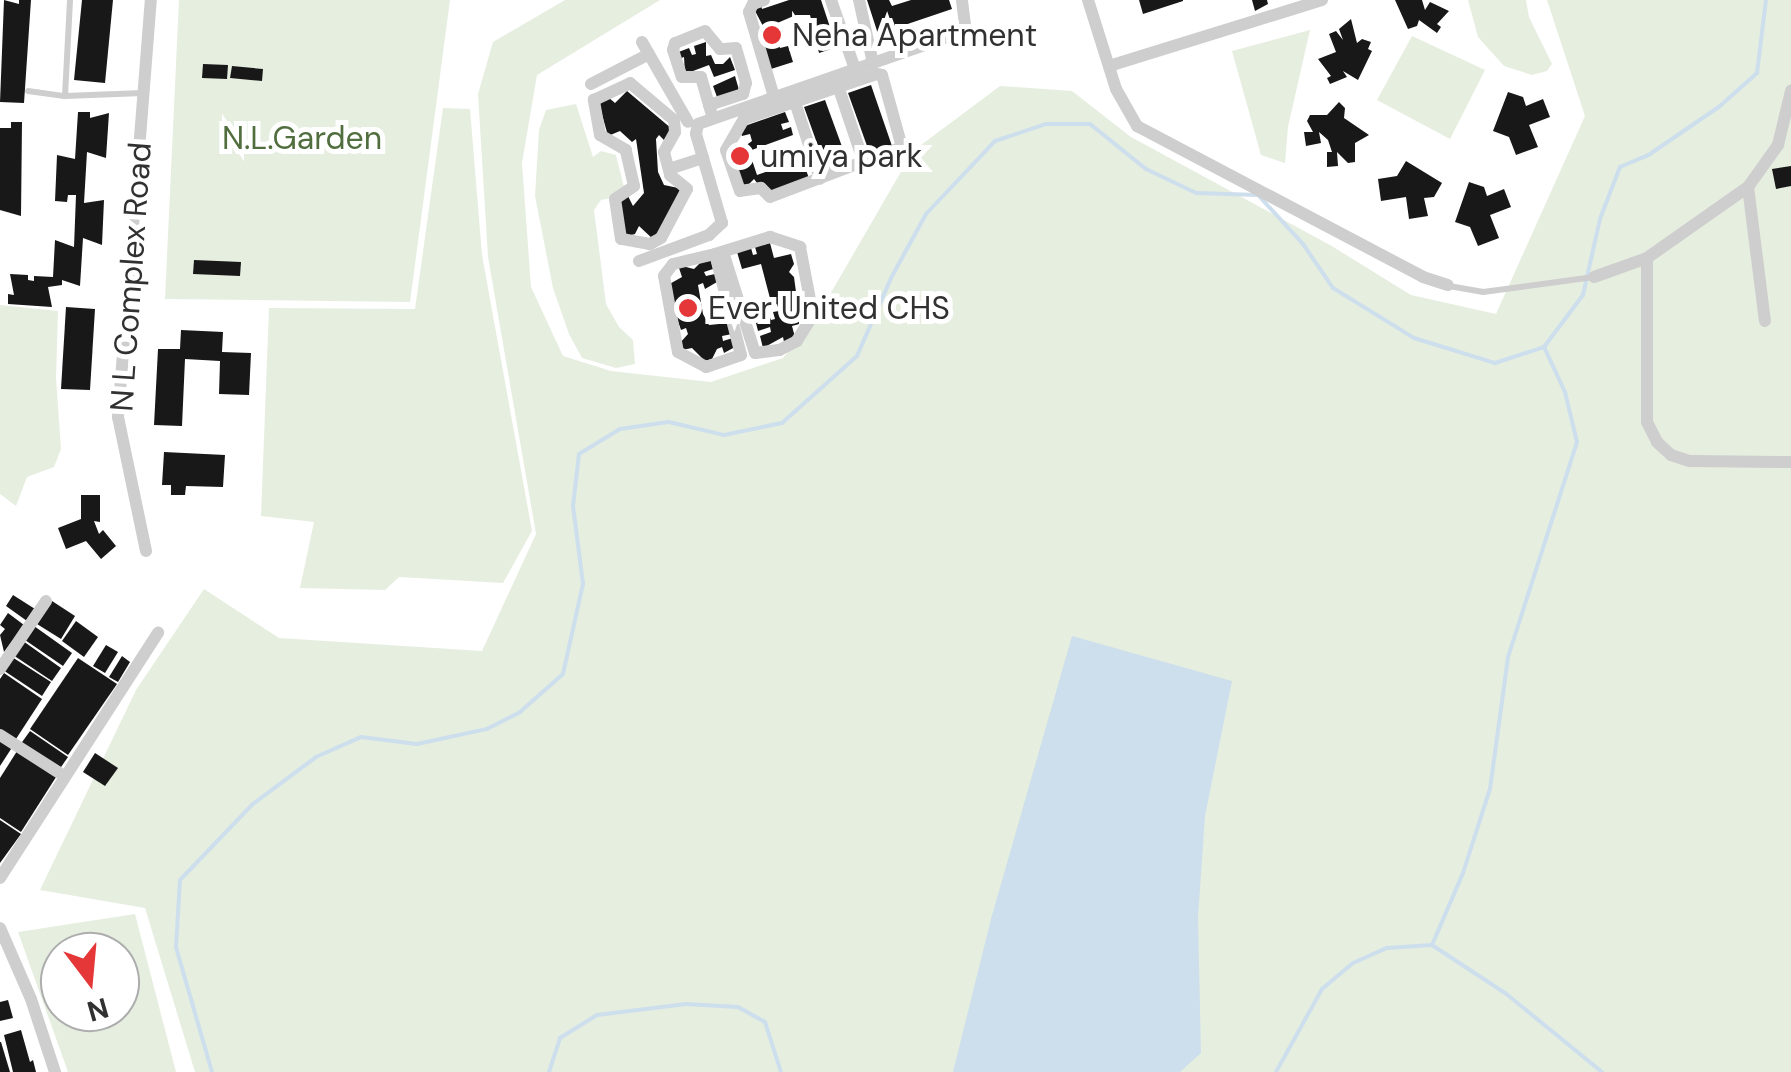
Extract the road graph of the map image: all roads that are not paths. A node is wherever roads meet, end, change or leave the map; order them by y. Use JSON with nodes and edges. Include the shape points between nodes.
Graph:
{"nodes":[{"id":1,"x":70,"y":0,"type":"edge"},
{"id":2,"x":151,"y":0,"type":"edge"},
{"id":3,"x":764,"y":0,"type":"edge"},
{"id":4,"x":831,"y":0,"type":"edge"},
{"id":5,"x":859,"y":0,"type":"edge"},
{"id":6,"x":962,"y":0,"type":"edge"},
{"id":7,"x":1088,"y":0,"type":"edge"},
{"id":8,"x":1322,"y":0,"type":"edge"},
{"id":9,"x":874,"y":63,"type":"junction"},
{"id":10,"x":1109,"y":66,"type":"junction"},
{"id":11,"x":855,"y":70,"type":"junction"},
{"id":12,"x":836,"y":81,"type":"junction"},
{"id":13,"x":591,"y":84,"type":"dead end"},
{"id":14,"x":28,"y":91,"type":"dead end"},
{"id":15,"x":1791,"y":91,"type":"edge"},
{"id":16,"x":144,"y":93,"type":"junction"},
{"id":17,"x":65,"y":96,"type":"junction"},
{"id":18,"x":793,"y":96,"type":"junction"},
{"id":19,"x":774,"y":97,"type":"junction"},
{"id":20,"x":711,"y":112,"type":"junction"},
{"id":21,"x":686,"y":122,"type":"junction"},
{"id":22,"x":703,"y":158,"type":"junction"},
{"id":23,"x":864,"y":163,"type":"junction"},
{"id":24,"x":668,"y":169,"type":"junction"},
{"id":25,"x":820,"y":179,"type":"junction"},
{"id":26,"x":1748,"y":187,"type":"junction"},
{"id":27,"x":713,"y":234,"type":"junction"},
{"id":28,"x":719,"y":253,"type":"junction"},
{"id":29,"x":1647,"y":258,"type":"junction"},
{"id":30,"x":639,"y":261,"type":"dead end"},
{"id":31,"x":1587,"y":278,"type":"joint"},
{"id":32,"x":1448,"y":285,"type":"joint"},
{"id":33,"x":1766,"y":321,"type":"dead end"},
{"id":34,"x":1791,"y":462,"type":"edge"},
{"id":35,"x":146,"y":551,"type":"dead end"},
{"id":36,"x":46,"y":600,"type":"dead end"},
{"id":37,"x":158,"y":633,"type":"dead end"},
{"id":38,"x":0,"y":668,"type":"edge"},
{"id":39,"x":0,"y":735,"type":"edge"},
{"id":40,"x":58,"y":772,"type":"dead end"},
{"id":41,"x":0,"y":878,"type":"edge"},
{"id":42,"x":0,"y":928,"type":"edge"},
{"id":43,"x":54,"y":1072,"type":"edge"}],
"edges":[{"from":1,"to":17,"type":"lane"},
{"from":2,"to":16,"type":"street","name":"N L Complex Road"},
{"from":3,"to":19,"type":"street","via":[[749,12]]},
{"from":4,"to":11,"type":"street"},
{"from":5,"to":9,"type":"street"},
{"from":6,"to":9,"type":"street","via":[[965,25],[956,34]]},
{"from":7,"to":10,"type":"street"},
{"from":8,"to":10,"type":"street"},
{"from":9,"to":11,"type":"street"},
{"from":10,"to":32,"type":"street","via":[[1137,126]]},
{"from":11,"to":12,"type":"street"},
{"from":12,"to":18,"type":"street"},
{"from":12,"to":23,"type":"street"},
{"from":12,"to":23,"type":"street","via":[[882,75],[902,147]]},
{"from":13,"to":21,"type":"street","via":[[645,48]]},
{"from":14,"to":17,"type":"lane"},
{"from":15,"to":26,"type":"street","via":[[1778,145]]},
{"from":16,"to":17,"type":"lane"},
{"from":16,"to":35,"type":"street","name":"N L Complex Road","via":[[118,417]]},
{"from":18,"to":19,"type":"street"},
{"from":18,"to":25,"type":"street"},
{"from":18,"to":25,"type":"street","via":[[744,120],[726,150],[742,193],[761,188],[770,197]]},
{"from":19,"to":20,"type":"street"},
{"from":20,"to":20,"type":"street","via":[[700,77],[682,76],[673,50],[675,43],[706,31],[720,49],[736,48],[746,83],[743,94]]},
{"from":20,"to":21,"type":"street"},
{"from":21,"to":22,"type":"street"},
{"from":21,"to":24,"type":"street","via":[[664,152]]},
{"from":21,"to":24,"type":"street","via":[[630,83],[594,100],[600,135],[626,150],[634,186],[615,200],[622,239],[650,244],[661,238],[687,194],[686,184]]},
{"from":22,"to":24,"type":"street"},
{"from":22,"to":27,"type":"street","via":[[721,214]]},
{"from":23,"to":25,"type":"street"},
{"from":26,"to":29,"type":"street"},
{"from":26,"to":33,"type":"street"},
{"from":27,"to":28,"type":"street"},
{"from":27,"to":30,"type":"street"},
{"from":28,"to":28,"type":"street","via":[[742,351],[706,367],[678,352],[663,282],[673,264]]},
{"from":28,"to":28,"type":"street","via":[[754,353],[797,342],[813,316],[800,248],[770,238]]},
{"from":29,"to":31,"type":"street"},
{"from":29,"to":34,"type":"street","via":[[1647,422],[1657,442],[1690,460]]},
{"from":31,"to":32,"type":"lane","via":[[1483,292]]},
{"from":36,"to":38,"type":"street"},
{"from":37,"to":41,"type":"street"},
{"from":39,"to":40,"type":"street"},
{"from":42,"to":43,"type":"street"}]}
